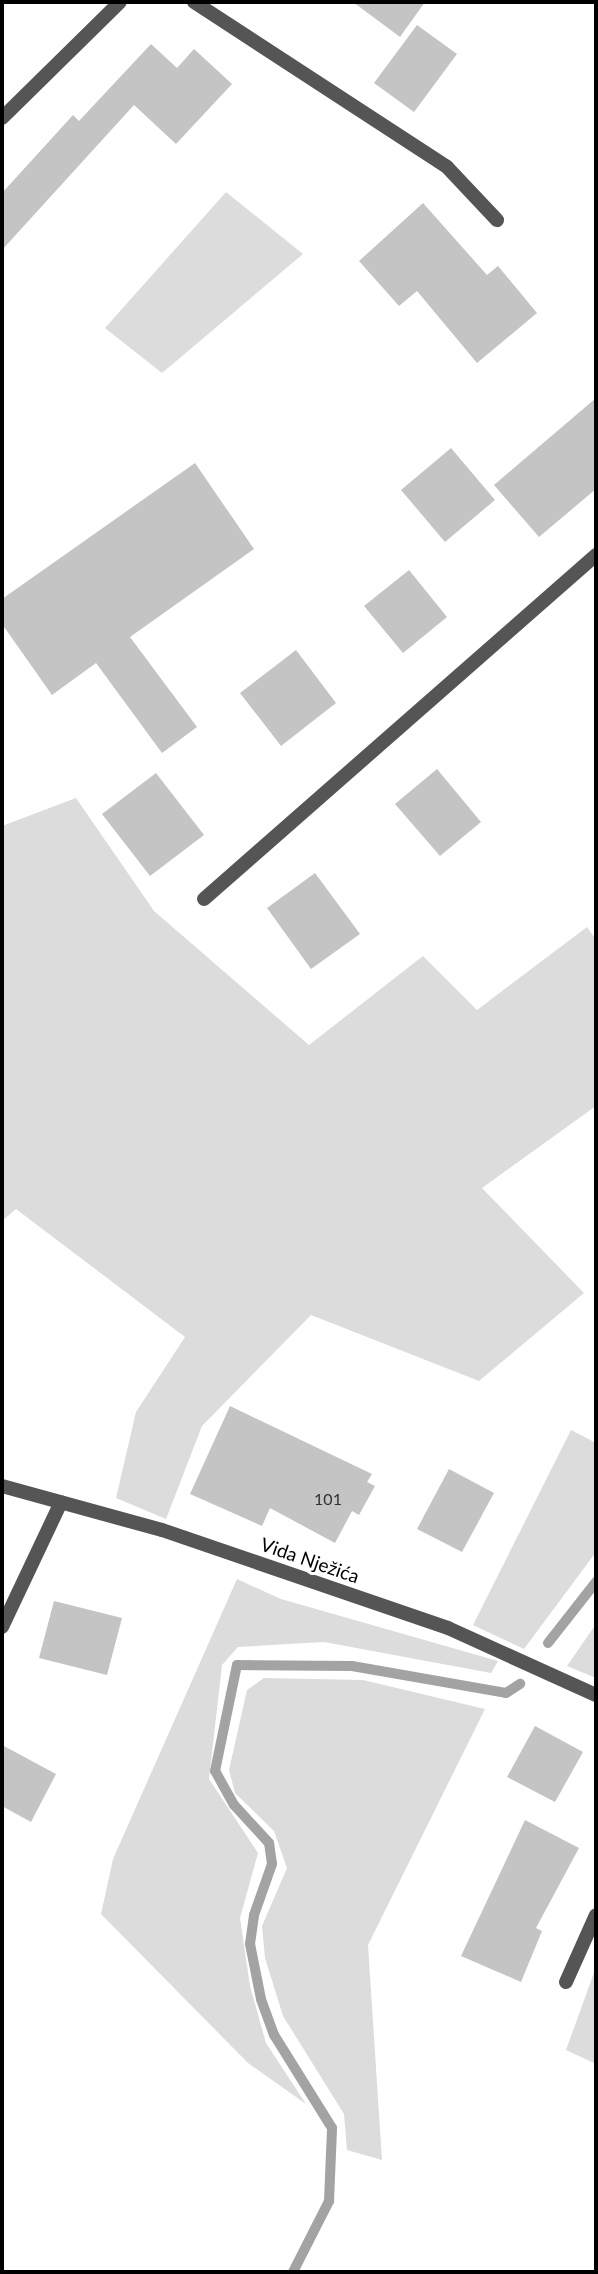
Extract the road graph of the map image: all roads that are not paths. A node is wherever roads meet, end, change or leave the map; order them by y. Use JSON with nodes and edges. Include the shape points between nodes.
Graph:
{"nodes":[{"id":1,"x":120,"y":2,"type":"edge"},
{"id":2,"x":194,"y":2,"type":"edge"},
{"id":3,"x":2,"y":118,"type":"edge"},
{"id":4,"x":497,"y":220,"type":"dead end"},
{"id":5,"x":596,"y":555,"type":"edge"},
{"id":6,"x":204,"y":898,"type":"dead end"},
{"id":7,"x":2,"y":1486,"type":"edge"},
{"id":8,"x":61,"y":1502,"type":"junction"},
{"id":9,"x":2,"y":1627,"type":"edge"},
{"id":10,"x":596,"y":1695,"type":"edge"},
{"id":11,"x":596,"y":1915,"type":"edge"},
{"id":12,"x":566,"y":1982,"type":"dead end"}],
"edges":[{"from":1,"to":3,"type":"street"},
{"from":2,"to":4,"type":"street","via":[[447,167]]},
{"from":5,"to":6,"type":"street"},
{"from":7,"to":8,"type":"street","name":"Vida Nježića"},
{"from":8,"to":9,"type":"street"},
{"from":8,"to":10,"type":"street","name":"Vida Nježića","via":[[162,1530],[448,1628]]},
{"from":11,"to":12,"type":"street"}]}
